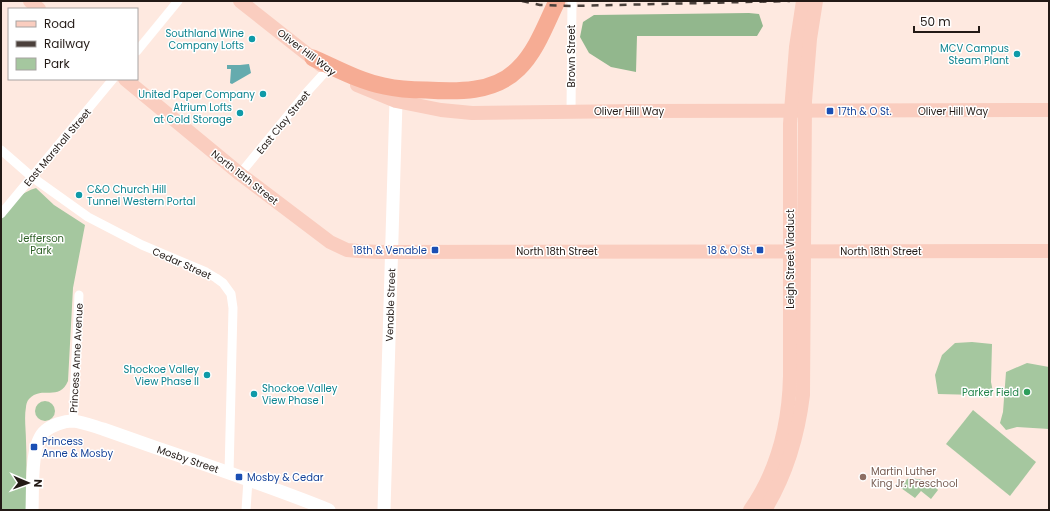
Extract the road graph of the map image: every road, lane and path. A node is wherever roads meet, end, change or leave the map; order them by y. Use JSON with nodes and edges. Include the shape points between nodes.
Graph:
{"nodes":[{"id":1,"x":30,"y":1,"type":"edge"},
{"id":2,"x":178,"y":1,"type":"edge"},
{"id":3,"x":240,"y":1,"type":"edge"},
{"id":4,"x":557,"y":1,"type":"edge"},
{"id":5,"x":572,"y":1,"type":"edge"},
{"id":6,"x":803,"y":1,"type":"edge"},
{"id":7,"x":816,"y":1,"type":"edge"},
{"id":8,"x":38,"y":8,"type":"edge"},
{"id":9,"x":138,"y":49,"type":"edge"},
{"id":10,"x":313,"y":58,"type":"junction"},
{"id":11,"x":327,"y":70,"type":"junction"},
{"id":12,"x":112,"y":80,"type":"edge"},
{"id":13,"x":126,"y":80,"type":"edge"},
{"id":14,"x":396,"y":101,"type":"junction"},
{"id":15,"x":1049,"y":110,"type":"edge"},
{"id":16,"x":571,"y":112,"type":"junction"},
{"id":17,"x":1,"y":150,"type":"edge"},
{"id":18,"x":240,"y":174,"type":"junction"},
{"id":19,"x":32,"y":177,"type":"junction"},
{"id":20,"x":1,"y":214,"type":"edge"},
{"id":21,"x":1049,"y":251,"type":"edge"},
{"id":22,"x":392,"y":252,"type":"junction"},
{"id":23,"x":79,"y":295,"type":"dead end"},
{"id":24,"x":73,"y":421,"type":"junction"},
{"id":25,"x":229,"y":473,"type":"junction"},
{"id":26,"x":248,"y":480,"type":"junction"},
{"id":27,"x":770,"y":490,"type":"junction"},
{"id":28,"x":32,"y":510,"type":"edge"},
{"id":29,"x":246,"y":510,"type":"edge"},
{"id":30,"x":329,"y":510,"type":"edge"},
{"id":31,"x":384,"y":510,"type":"edge"},
{"id":32,"x":750,"y":510,"type":"edge"},
{"id":33,"x":765,"y":510,"type":"edge"}],
"edges":[{"from":1,"to":8,"type":"main road"},
{"from":2,"to":9,"type":"street"},
{"from":3,"to":10,"type":"main road","name":"Oliver Hill Way"},
{"from":4,"to":10,"type":"highway","via":[[526,61],[506,79],[490,86],[448,91],[384,86]]},
{"from":5,"to":16,"type":"street","name":"Brown Street"},
{"from":6,"to":27,"type":"main road","name":"Leigh Street Viaduct","via":[[796,47],[790,124],[789,399]]},
{"from":7,"to":27,"type":"main road","name":"Leigh Street Viaduct","via":[[805,100],[803,395],[795,442],[786,469]]},
{"from":10,"to":11,"type":"main road","name":"Oliver Hill Way"},
{"from":11,"to":14,"type":"main road","name":"Oliver Hill Way","via":[[362,88]]},
{"from":11,"to":18,"type":"street","name":"East Clay Street"},
{"from":12,"to":19,"type":"street","name":"East Marshall Street"},
{"from":13,"to":18,"type":"main road","name":"North 18th Street"},
{"from":14,"to":16,"type":"main road","name":"Oliver Hill Way","via":[[472,113]]},
{"from":14,"to":22,"type":"main road","name":"Venable Street"},
{"from":15,"to":16,"type":"main road","name":"Oliver Hill Way"},
{"from":17,"to":19,"type":"street","name":"Cedar Street"},
{"from":18,"to":22,"type":"main road","name":"North 18th Street","via":[[330,242],[358,252]]},
{"from":19,"to":20,"type":"street","name":"East Marshall Street"},
{"from":19,"to":25,"type":"street","name":"Cedar Street","via":[[88,217],[142,245],[206,272],[228,289],[233,308]]},
{"from":21,"to":22,"type":"main road","name":"North 18th Street"},
{"from":22,"to":31,"type":"main road","name":"Venable Street"},
{"from":23,"to":24,"type":"street","name":"Princess Anne Avenue"},
{"from":24,"to":25,"type":"main road","name":"Mosby Street"},
{"from":24,"to":28,"type":"main road","via":[[58,424],[39,437],[34,461]]},
{"from":25,"to":26,"type":"main road","name":"Mosby Street"},
{"from":26,"to":29,"type":"street"},
{"from":26,"to":30,"type":"main road","name":"Mosby Street"},
{"from":27,"to":32,"type":"main road","name":"Leigh Street Viaduct"},
{"from":27,"to":33,"type":"main road","name":"Leigh Street Viaduct"}]}
